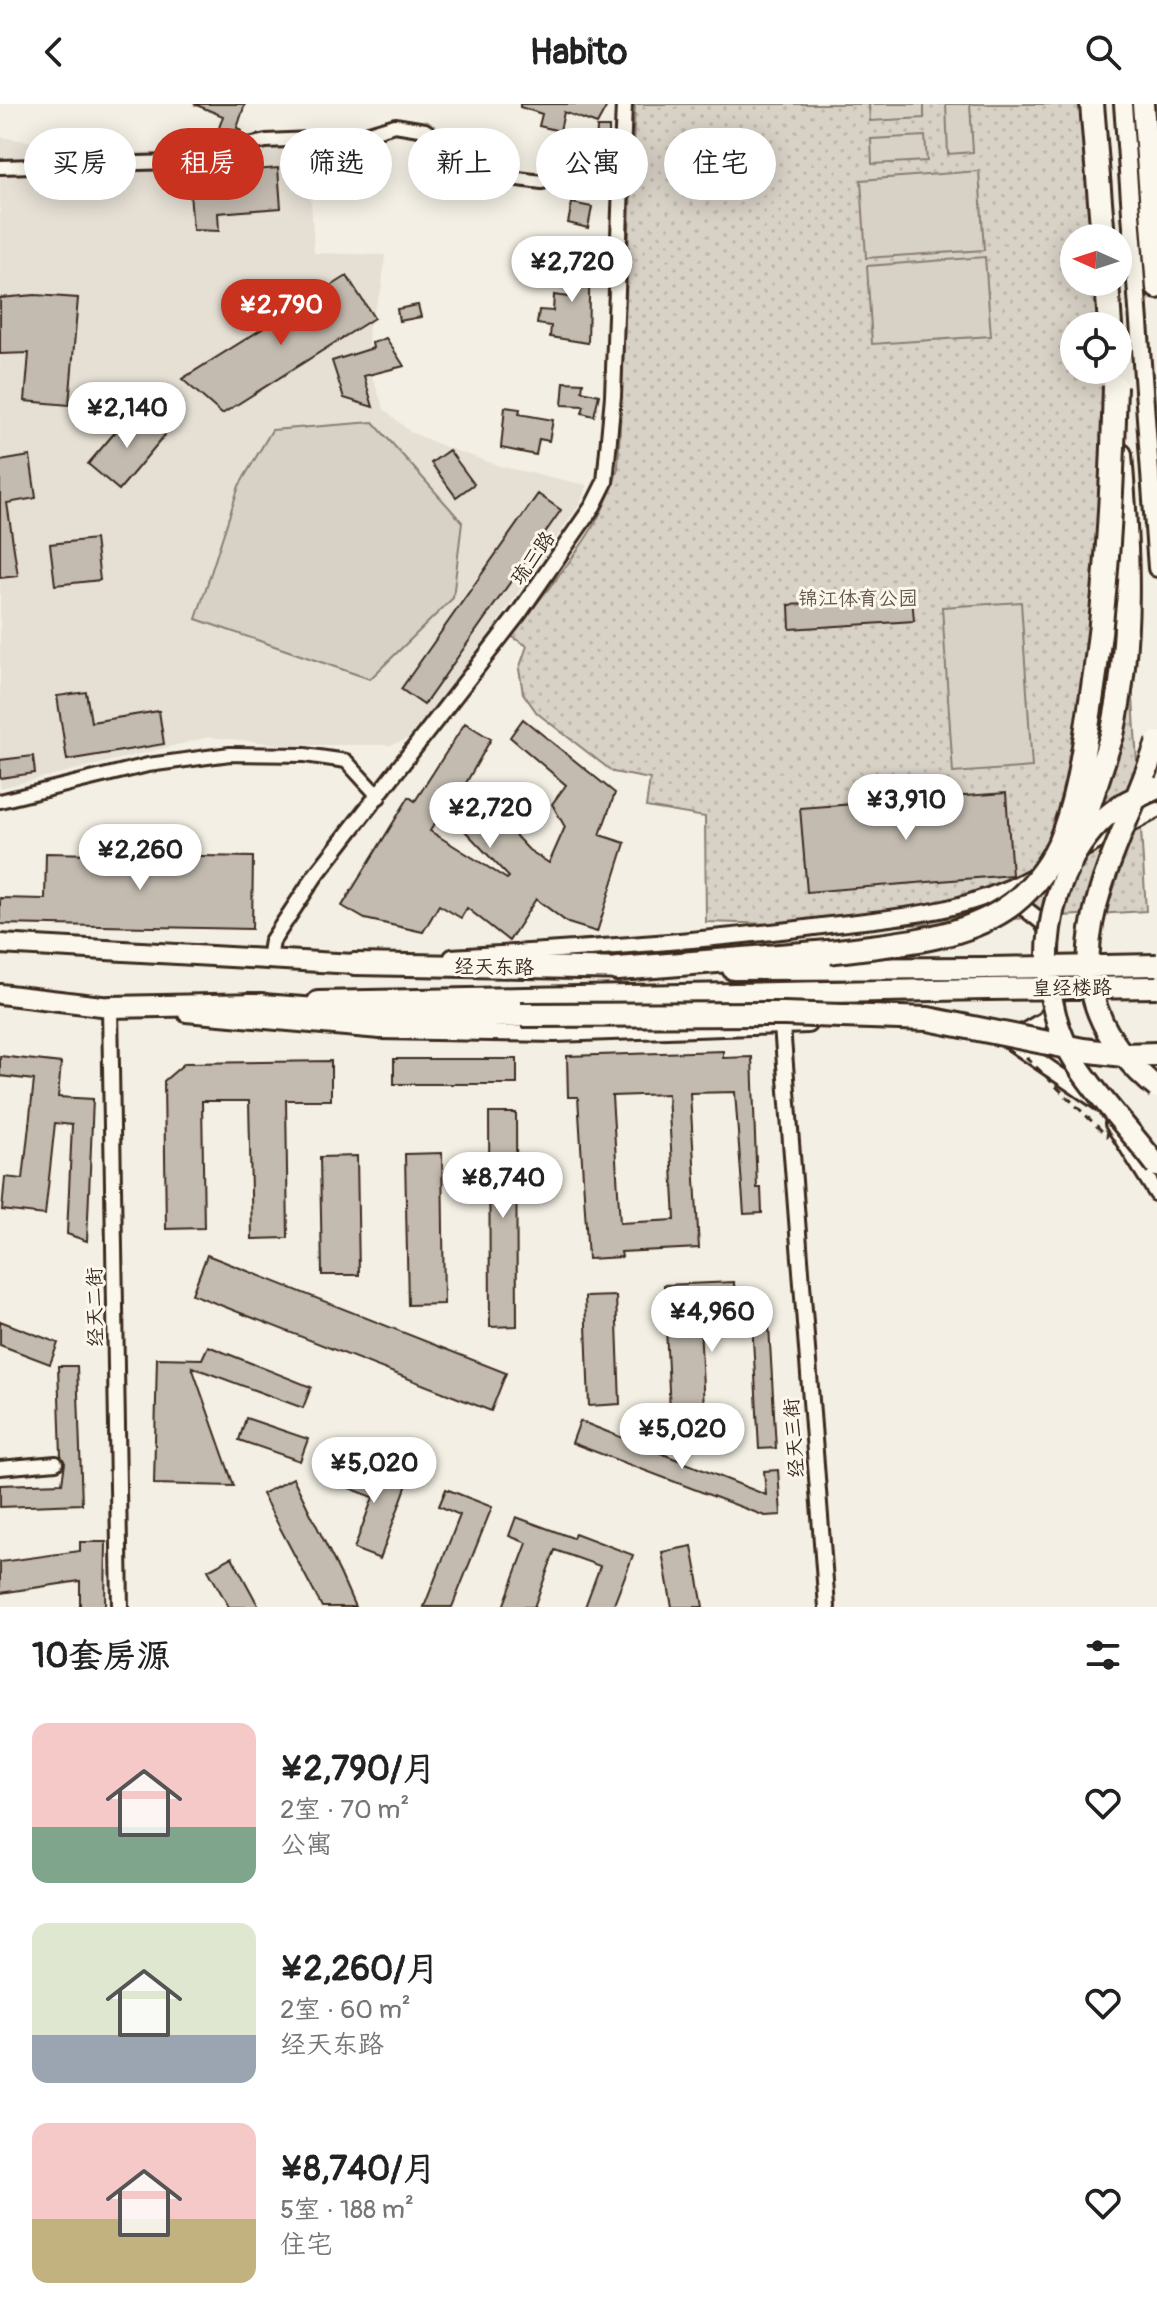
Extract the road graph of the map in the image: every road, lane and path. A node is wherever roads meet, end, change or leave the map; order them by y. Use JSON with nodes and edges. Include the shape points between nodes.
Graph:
{"nodes":[{"id":1,"x":624,"y":104,"type":"edge"},
{"id":2,"x":1092,"y":104,"type":"edge"},
{"id":3,"x":1123,"y":104,"type":"edge"},
{"id":4,"x":1143,"y":104,"type":"edge"},
{"id":5,"x":623,"y":128,"type":"edge"},
{"id":6,"x":0,"y":167,"type":"edge"},
{"id":7,"x":536,"y":181,"type":"edge"},
{"id":8,"x":620,"y":200,"type":"edge"},
{"id":9,"x":1102,"y":224,"type":"edge"},
{"id":10,"x":1157,"y":288,"type":"edge"},
{"id":11,"x":1114,"y":384,"type":"edge"},
{"id":12,"x":1114,"y":384,"type":"edge"},
{"id":13,"x":1157,"y":568,"type":"edge"},
{"id":14,"x":1157,"y":742,"type":"edge"},
{"id":15,"x":1157,"y":788,"type":"edge"},
{"id":16,"x":379,"y":797,"type":"junction"},
{"id":17,"x":0,"y":801,"type":"edge"},
{"id":18,"x":1157,"y":810,"type":"edge"},
{"id":19,"x":1069,"y":866,"type":"junction"},
{"id":20,"x":1003,"y":892,"type":"junction"},
{"id":21,"x":0,"y":944,"type":"edge"},
{"id":22,"x":269,"y":959,"type":"junction"},
{"id":23,"x":354,"y":964,"type":"junction"},
{"id":24,"x":1157,"y":965,"type":"edge"},
{"id":25,"x":989,"y":968,"type":"joint"},
{"id":26,"x":618,"y":969,"type":"junction"},
{"id":27,"x":1157,"y":987,"type":"edge"},
{"id":28,"x":987,"y":989,"type":"joint"},
{"id":29,"x":0,"y":994,"type":"edge"},
{"id":30,"x":249,"y":1005,"type":"junction"},
{"id":31,"x":110,"y":1007,"type":"junction"},
{"id":32,"x":782,"y":1026,"type":"junction"},
{"id":33,"x":1009,"y":1040,"type":"junction"},
{"id":34,"x":1157,"y":1054,"type":"edge"},
{"id":35,"x":1157,"y":1088,"type":"edge"},
{"id":36,"x":1157,"y":1166,"type":"edge"},
{"id":37,"x":1157,"y":1194,"type":"edge"},
{"id":38,"x":56,"y":1463,"type":"dead end"},
{"id":39,"x":0,"y":1468,"type":"edge"},
{"id":40,"x":120,"y":1607,"type":"edge"},
{"id":41,"x":827,"y":1607,"type":"edge"}],
"edges":[{"from":1,"to":5,"type":"street","name":"琉三路"},
{"from":2,"to":9,"type":"highway"},
{"from":3,"to":13,"type":"main road"},
{"from":4,"to":10,"type":"highway"},
{"from":6,"to":7,"type":"street","via":[[173,162],[266,141],[355,137],[395,125],[425,130],[490,171]]},
{"from":8,"to":16,"type":"street","name":"琉三路","via":[[605,482],[519,613]]},
{"from":11,"to":19,"type":"highway","bridge":true,"via":[[1127,546],[1126,658],[1112,735]]},
{"from":12,"to":26,"type":"highway","bridge":true,"via":[[1107,592],[1083,757],[1058,845],[1040,876],[1007,908],[977,924],[918,940]]},
{"from":14,"to":35,"type":"highway","bridge":true,"via":[[1093,909],[1086,949],[1092,998],[1124,1056]]},
{"from":15,"to":19,"type":"highway","bridge":true,"via":[[1119,806],[1091,833]]},
{"from":16,"to":17,"type":"street","via":[[346,761],[230,754],[148,765]]},
{"from":16,"to":22,"type":"street","name":"琉三路","via":[[315,876],[272,941]]},
{"from":18,"to":20,"type":"street"},
{"from":19,"to":36,"type":"highway","bridge":true,"via":[[1045,962],[1052,1005],[1077,1064]]},
{"from":20,"to":23,"type":"street","via":[[955,909],[771,933]]},
{"from":20,"to":33,"type":"street","via":[[1042,922],[1058,952],[1060,994],[1045,1019]]},
{"from":21,"to":22,"type":"main road","name":"经天东路"},
{"from":22,"to":23,"type":"main road","name":"经天东路"},
{"from":23,"to":26,"type":"highway","name":"经天东路"},
{"from":24,"to":25,"type":"highway","name":"皇经楼路","bridge":true},
{"from":25,"to":26,"type":"highway","name":"经天东路"},
{"from":27,"to":28,"type":"highway","name":"皇经楼路","bridge":true},
{"from":28,"to":30,"type":"highway","name":"经天东路"},
{"from":29,"to":31,"type":"main road","name":"经天东路"},
{"from":30,"to":31,"type":"highway","name":"经天东路"},
{"from":30,"to":34,"type":"highway","bridge":true,"via":[[384,1015],[928,1019],[1083,1050]]},
{"from":31,"to":32,"type":"street","via":[[380,1031],[555,1034]]},
{"from":31,"to":40,"type":"street","name":"经天二街"},
{"from":32,"to":33,"type":"street","via":[[963,1019]]},
{"from":32,"to":41,"type":"street","name":"经天三街"},
{"from":33,"to":37,"type":"street","via":[[1100,1103]]},
{"from":38,"to":39,"type":"street"}]}
